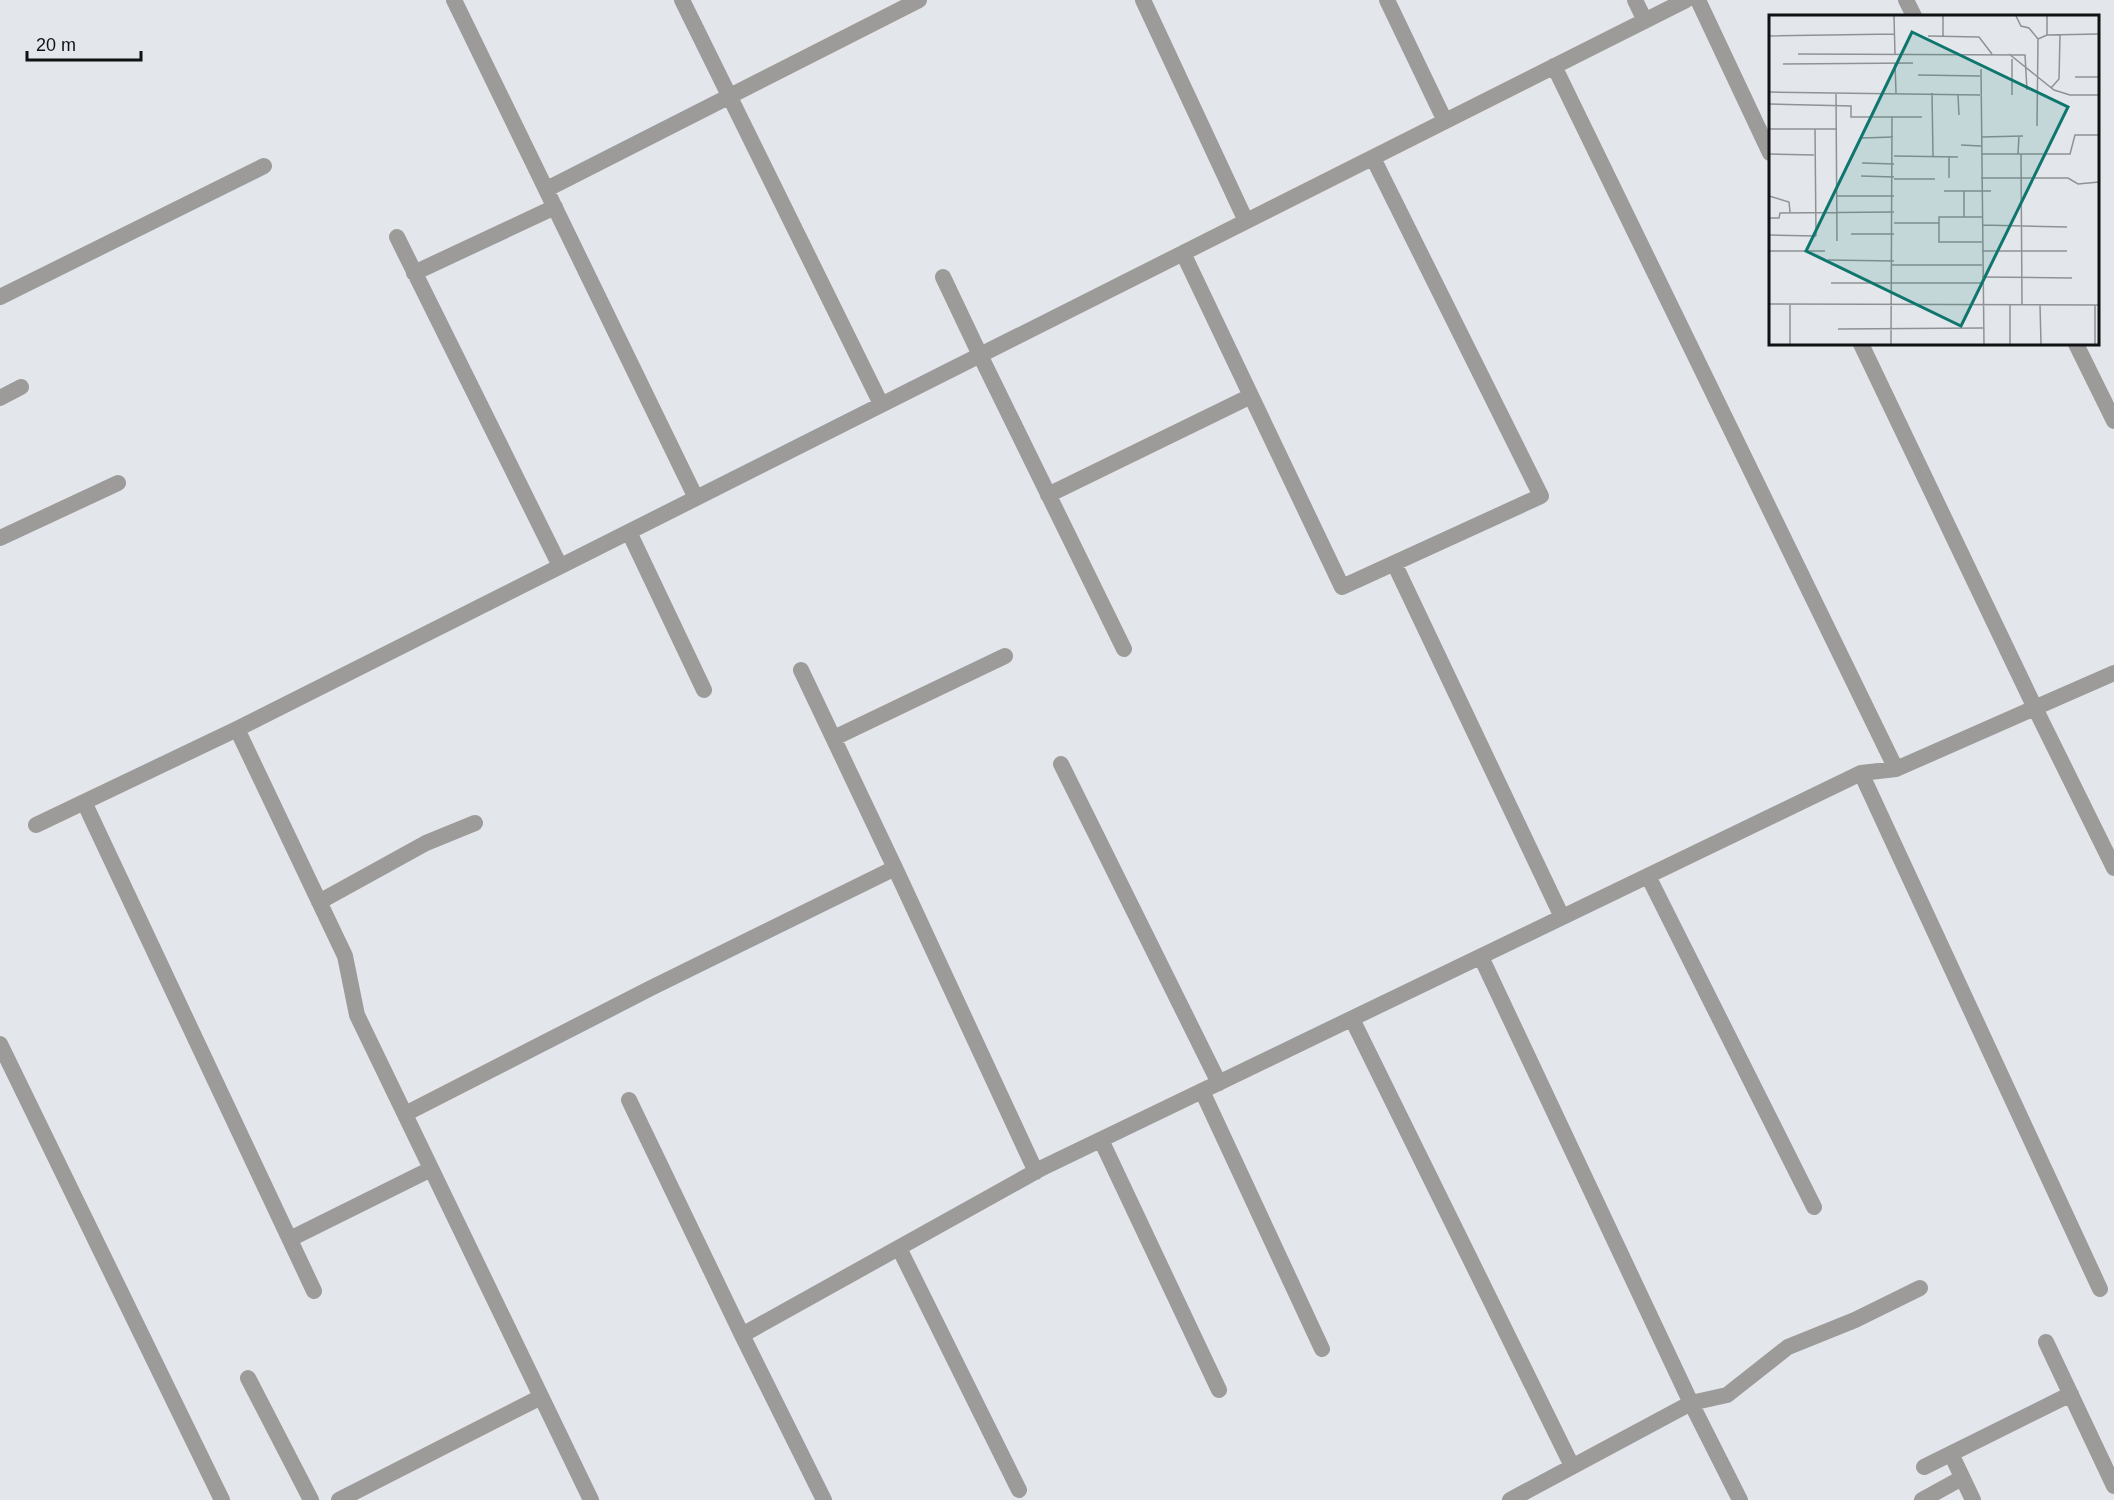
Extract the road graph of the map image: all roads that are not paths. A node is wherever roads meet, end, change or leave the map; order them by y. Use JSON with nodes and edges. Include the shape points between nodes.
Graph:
{"nodes":[{"id":1,"x":454,"y":0,"type":"edge"},
{"id":2,"x":682,"y":0,"type":"edge"},
{"id":3,"x":919,"y":0,"type":"edge"},
{"id":4,"x":1143,"y":0,"type":"edge"},
{"id":5,"x":1387,"y":0,"type":"edge"},
{"id":6,"x":1635,"y":0,"type":"edge"},
{"id":7,"x":1686,"y":0,"type":"edge"},
{"id":8,"x":1698,"y":0,"type":"edge"},
{"id":9,"x":1906,"y":0,"type":"edge"},
{"id":10,"x":1914,"y":15,"type":"edge"},
{"id":11,"x":1645,"y":21,"type":"junction"},
{"id":12,"x":1554,"y":66,"type":"junction"},
{"id":13,"x":729,"y":96,"type":"junction"},
{"id":14,"x":1445,"y":121,"type":"junction"},
{"id":15,"x":1769,"y":151,"type":"edge"},
{"id":16,"x":1373,"y":158,"type":"junction"},
{"id":17,"x":264,"y":166,"type":"dead end"},
{"id":18,"x":547,"y":189,"type":"junction"},
{"id":19,"x":555,"y":207,"type":"junction"},
{"id":20,"x":1246,"y":221,"type":"junction"},
{"id":21,"x":397,"y":237,"type":"dead end"},
{"id":22,"x":1183,"y":253,"type":"junction"},
{"id":23,"x":414,"y":273,"type":"junction"},
{"id":24,"x":943,"y":277,"type":"dead end"},
{"id":25,"x":0,"y":297,"type":"edge"},
{"id":26,"x":1861,"y":345,"type":"edge"},
{"id":27,"x":2076,"y":345,"type":"edge"},
{"id":28,"x":980,"y":355,"type":"junction"},
{"id":29,"x":21,"y":387,"type":"dead end"},
{"id":30,"x":1251,"y":396,"type":"junction"},
{"id":31,"x":0,"y":398,"type":"edge"},
{"id":32,"x":881,"y":404,"type":"junction"},
{"id":33,"x":2114,"y":421,"type":"edge"},
{"id":34,"x":118,"y":483,"type":"dead end"},
{"id":35,"x":1048,"y":495,"type":"junction"},
{"id":36,"x":696,"y":498,"type":"junction"},
{"id":37,"x":629,"y":532,"type":"junction"},
{"id":38,"x":0,"y":538,"type":"edge"},
{"id":39,"x":1394,"y":563,"type":"junction"},
{"id":40,"x":560,"y":566,"type":"junction"},
{"id":41,"x":1124,"y":649,"type":"dead end"},
{"id":42,"x":1005,"y":656,"type":"dead end"},
{"id":43,"x":801,"y":670,"type":"dead end"},
{"id":44,"x":2114,"y":673,"type":"edge"},
{"id":45,"x":704,"y":690,"type":"dead end"},
{"id":46,"x":2035,"y":708,"type":"junction"},
{"id":47,"x":237,"y":729,"type":"junction"},
{"id":48,"x":834,"y":738,"type":"junction"},
{"id":49,"x":1061,"y":764,"type":"dead end"},
{"id":50,"x":1896,"y":769,"type":"junction"},
{"id":51,"x":1862,"y":773,"type":"junction"},
{"id":52,"x":84,"y":802,"type":"junction"},
{"id":53,"x":475,"y":823,"type":"dead end"},
{"id":54,"x":36,"y":825,"type":"dead end"},
{"id":55,"x":896,"y":868,"type":"junction"},
{"id":56,"x":2114,"y":868,"type":"edge"},
{"id":57,"x":1648,"y":876,"type":"junction"},
{"id":58,"x":319,"y":902,"type":"junction"},
{"id":59,"x":1562,"y":917,"type":"junction"},
{"id":60,"x":1481,"y":957,"type":"junction"},
{"id":61,"x":1352,"y":1019,"type":"junction"},
{"id":62,"x":0,"y":1044,"type":"edge"},
{"id":63,"x":1219,"y":1083,"type":"junction"},
{"id":64,"x":1202,"y":1091,"type":"junction"},
{"id":65,"x":630,"y":1100,"type":"dead end"},
{"id":66,"x":405,"y":1114,"type":"junction"},
{"id":67,"x":1101,"y":1140,"type":"junction"},
{"id":68,"x":431,"y":1169,"type":"junction"},
{"id":69,"x":1036,"y":1172,"type":"junction"},
{"id":70,"x":1814,"y":1207,"type":"dead end"},
{"id":71,"x":290,"y":1239,"type":"junction"},
{"id":72,"x":899,"y":1248,"type":"junction"},
{"id":73,"x":1920,"y":1288,"type":"dead end"},
{"id":74,"x":2100,"y":1289,"type":"dead end"},
{"id":75,"x":314,"y":1291,"type":"dead end"},
{"id":76,"x":742,"y":1335,"type":"junction"},
{"id":77,"x":2046,"y":1342,"type":"dead end"},
{"id":78,"x":1322,"y":1349,"type":"dead end"},
{"id":79,"x":248,"y":1378,"type":"dead end"},
{"id":80,"x":1219,"y":1390,"type":"dead end"},
{"id":81,"x":2071,"y":1394,"type":"junction"},
{"id":82,"x":541,"y":1397,"type":"junction"},
{"id":83,"x":1691,"y":1402,"type":"junction"},
{"id":84,"x":1952,"y":1453,"type":"junction"},
{"id":85,"x":1572,"y":1467,"type":"junction"},
{"id":86,"x":1924,"y":1467,"type":"dead end"},
{"id":87,"x":1962,"y":1478,"type":"junction"},
{"id":88,"x":2114,"y":1486,"type":"edge"},
{"id":89,"x":1019,"y":1490,"type":"dead end"},
{"id":90,"x":222,"y":1500,"type":"edge"},
{"id":91,"x":311,"y":1500,"type":"edge"},
{"id":92,"x":339,"y":1500,"type":"edge"},
{"id":93,"x":591,"y":1500,"type":"edge"},
{"id":94,"x":824,"y":1500,"type":"edge"},
{"id":95,"x":1510,"y":1500,"type":"edge"},
{"id":96,"x":1740,"y":1500,"type":"edge"},
{"id":97,"x":1922,"y":1500,"type":"edge"},
{"id":98,"x":1973,"y":1500,"type":"edge"}],
"edges":[{"from":1,"to":18,"type":"street"},
{"from":2,"to":13,"type":"street"},
{"from":3,"to":13,"type":"street"},
{"from":4,"to":20,"type":"street"},
{"from":5,"to":14,"type":"street"},
{"from":6,"to":11,"type":"street"},
{"from":7,"to":11,"type":"street"},
{"from":8,"to":15,"type":"street"},
{"from":9,"to":10,"type":"street"},
{"from":11,"to":12,"type":"street"},
{"from":12,"to":14,"type":"street"},
{"from":12,"to":50,"type":"street"},
{"from":13,"to":18,"type":"street"},
{"from":13,"to":32,"type":"street"},
{"from":14,"to":16,"type":"street"},
{"from":16,"to":20,"type":"street"},
{"from":16,"to":39,"type":"street","via":[[1541,496]]},
{"from":17,"to":25,"type":"street"},
{"from":18,"to":19,"type":"street"},
{"from":19,"to":23,"type":"street"},
{"from":19,"to":36,"type":"street"},
{"from":20,"to":22,"type":"street"},
{"from":21,"to":23,"type":"street"},
{"from":22,"to":28,"type":"street"},
{"from":22,"to":30,"type":"street"},
{"from":23,"to":40,"type":"street"},
{"from":24,"to":28,"type":"street"},
{"from":26,"to":46,"type":"street"},
{"from":27,"to":33,"type":"street"},
{"from":28,"to":32,"type":"street"},
{"from":28,"to":35,"type":"street"},
{"from":29,"to":31,"type":"street"},
{"from":30,"to":35,"type":"street"},
{"from":30,"to":39,"type":"street","via":[[1342,587]]},
{"from":32,"to":36,"type":"street"},
{"from":34,"to":38,"type":"street"},
{"from":35,"to":41,"type":"street"},
{"from":36,"to":37,"type":"street"},
{"from":37,"to":40,"type":"street"},
{"from":37,"to":45,"type":"street"},
{"from":39,"to":59,"type":"street"},
{"from":40,"to":47,"type":"street"},
{"from":42,"to":48,"type":"street"},
{"from":43,"to":48,"type":"street"},
{"from":44,"to":46,"type":"street"},
{"from":46,"to":50,"type":"street"},
{"from":46,"to":56,"type":"street"},
{"from":47,"to":52,"type":"street"},
{"from":47,"to":58,"type":"street"},
{"from":48,"to":55,"type":"street"},
{"from":49,"to":63,"type":"street"},
{"from":50,"to":51,"type":"street"},
{"from":51,"to":57,"type":"street"},
{"from":51,"to":74,"type":"street"},
{"from":52,"to":54,"type":"street"},
{"from":52,"to":71,"type":"street"},
{"from":53,"to":58,"type":"street","via":[[426,843]]},
{"from":55,"to":66,"type":"street"},
{"from":55,"to":69,"type":"street"},
{"from":57,"to":59,"type":"street"},
{"from":57,"to":70,"type":"street"},
{"from":58,"to":66,"type":"street","via":[[345,956],[357,1015]]},
{"from":59,"to":60,"type":"street"},
{"from":60,"to":61,"type":"street"},
{"from":60,"to":83,"type":"street"},
{"from":61,"to":63,"type":"street"},
{"from":61,"to":85,"type":"street"},
{"from":62,"to":90,"type":"street"},
{"from":63,"to":64,"type":"street"},
{"from":64,"to":67,"type":"street"},
{"from":64,"to":78,"type":"street"},
{"from":65,"to":76,"type":"street"},
{"from":66,"to":68,"type":"street"},
{"from":67,"to":69,"type":"street"},
{"from":67,"to":80,"type":"street"},
{"from":68,"to":71,"type":"street"},
{"from":68,"to":82,"type":"street"},
{"from":69,"to":72,"type":"street"},
{"from":71,"to":75,"type":"street"},
{"from":72,"to":76,"type":"street"},
{"from":72,"to":89,"type":"street"},
{"from":73,"to":83,"type":"street","via":[[1788,1347],[1727,1395]]},
{"from":76,"to":94,"type":"street"},
{"from":77,"to":81,"type":"street"},
{"from":79,"to":91,"type":"street"},
{"from":81,"to":84,"type":"street"},
{"from":81,"to":88,"type":"street"},
{"from":82,"to":92,"type":"street"},
{"from":82,"to":93,"type":"street"},
{"from":83,"to":85,"type":"street"},
{"from":83,"to":96,"type":"street"},
{"from":84,"to":86,"type":"street"},
{"from":84,"to":87,"type":"street"},
{"from":85,"to":95,"type":"street"},
{"from":87,"to":97,"type":"street"},
{"from":87,"to":98,"type":"street"}]}
